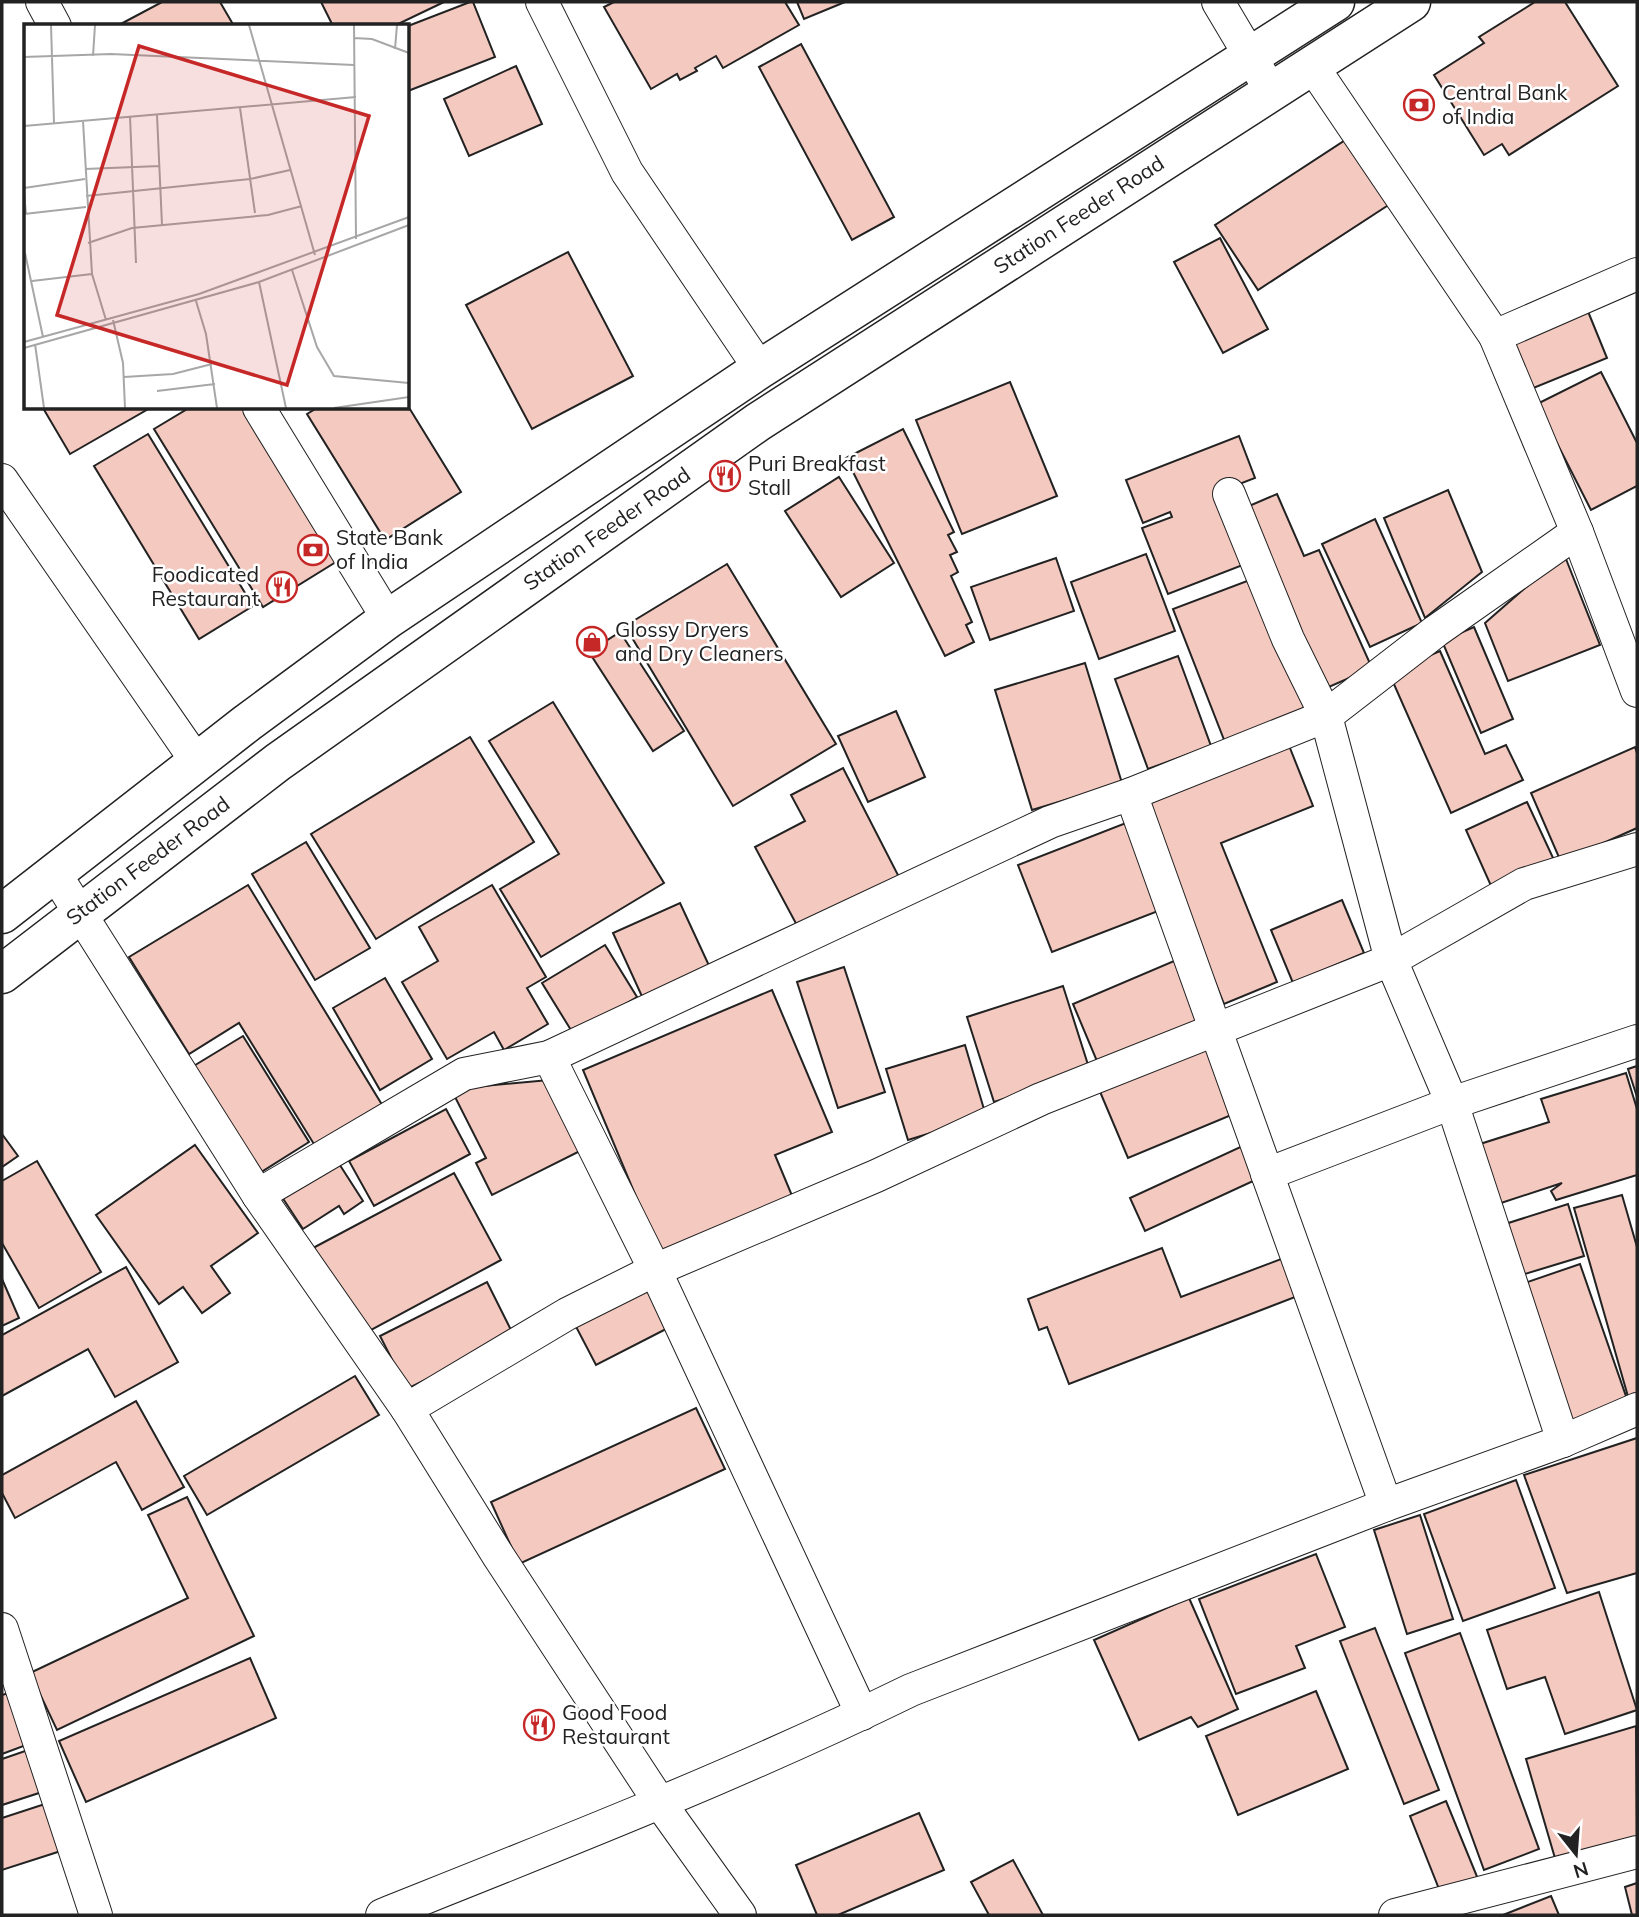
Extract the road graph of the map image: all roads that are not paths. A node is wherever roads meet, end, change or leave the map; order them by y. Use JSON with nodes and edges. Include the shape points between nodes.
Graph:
{"nodes":[{"id":1,"x":42,"y":2,"type":"edge"},
{"id":2,"x":542,"y":2,"type":"edge"},
{"id":3,"x":1218,"y":2,"type":"edge"},
{"id":4,"x":1335,"y":2,"type":"edge"},
{"id":5,"x":1411,"y":2,"type":"edge"},
{"id":6,"x":54,"y":24,"type":"edge"},
{"id":7,"x":1249,"y":56,"type":"junction"},
{"id":8,"x":1313,"y":66,"type":"junction"},
{"id":9,"x":1270,"y":91,"type":"junction"},
{"id":10,"x":1637,"y":274,"type":"edge"},
{"id":11,"x":1495,"y":336,"type":"junction"},
{"id":12,"x":760,"y":369,"type":"junction"},
{"id":13,"x":259,"y":410,"type":"edge"},
{"id":14,"x":2,"y":480,"type":"edge"},
{"id":15,"x":1229,"y":494,"type":"dead end"},
{"id":16,"x":1577,"y":532,"type":"junction"},
{"id":17,"x":388,"y":619,"type":"junction"},
{"id":18,"x":1637,"y":691,"type":"edge"},
{"id":19,"x":1326,"y":716,"type":"junction"},
{"id":20,"x":197,"y":762,"type":"junction"},
{"id":21,"x":1131,"y":794,"type":"junction"},
{"id":22,"x":1637,"y":849,"type":"edge"},
{"id":23,"x":54,"y":872,"type":"junction"},
{"id":24,"x":81,"y":911,"type":"junction"},
{"id":25,"x":2,"y":914,"type":"edge"},
{"id":26,"x":1391,"y":960,"type":"junction"},
{"id":27,"x":2,"y":975,"type":"edge"},
{"id":28,"x":1215,"y":1029,"type":"junction"},
{"id":29,"x":1637,"y":1041,"type":"edge"},
{"id":30,"x":549,"y":1057,"type":"junction"},
{"id":31,"x":1452,"y":1103,"type":"junction"},
{"id":32,"x":1267,"y":1174,"type":"junction"},
{"id":33,"x":258,"y":1195,"type":"junction"},
{"id":34,"x":655,"y":1270,"type":"junction"},
{"id":35,"x":407,"y":1409,"type":"junction"},
{"id":36,"x":1637,"y":1409,"type":"edge"},
{"id":37,"x":1563,"y":1441,"type":"junction"},
{"id":38,"x":1386,"y":1505,"type":"junction"},
{"id":39,"x":2,"y":1629,"type":"edge"},
{"id":40,"x":862,"y":1714,"type":"junction"},
{"id":41,"x":660,"y":1803,"type":"junction"},
{"id":42,"x":1637,"y":1852,"type":"edge"},
{"id":43,"x":96,"y":1915,"type":"edge"},
{"id":44,"x":382,"y":1915,"type":"edge"},
{"id":45,"x":740,"y":1915,"type":"edge"},
{"id":46,"x":1395,"y":1915,"type":"edge"}],
"edges":[{"from":1,"to":6,"type":"street"},
{"from":2,"to":12,"type":"street","via":[[627,172]]},
{"from":3,"to":7,"type":"street"},
{"from":4,"to":7,"type":"street","name":"Station Feeder Road"},
{"from":5,"to":8,"type":"street","name":"Station Feeder Road"},
{"from":7,"to":9,"type":"street"},
{"from":7,"to":12,"type":"street","name":"Station Feeder Road"},
{"from":8,"to":9,"type":"street","name":"Station Feeder Road"},
{"from":8,"to":11,"type":"street"},
{"from":9,"to":24,"type":"street","name":"Station Feeder Road","via":[[758,422],[278,762]]},
{"from":10,"to":11,"type":"street"},
{"from":11,"to":16,"type":"street"},
{"from":12,"to":17,"type":"street","name":"Station Feeder Road"},
{"from":13,"to":17,"type":"street"},
{"from":14,"to":20,"type":"street"},
{"from":15,"to":19,"type":"street","via":[[1288,639]]},
{"from":16,"to":18,"type":"street"},
{"from":16,"to":19,"type":"street","via":[[1436,631]]},
{"from":17,"to":20,"type":"street","name":"Station Feeder Road"},
{"from":19,"to":21,"type":"street"},
{"from":19,"to":26,"type":"street"},
{"from":20,"to":23,"type":"street","name":"Station Feeder Road"},
{"from":21,"to":28,"type":"street"},
{"from":21,"to":30,"type":"street","via":[[1050,822]]},
{"from":22,"to":26,"type":"street","via":[[1524,884]]},
{"from":23,"to":24,"type":"street"},
{"from":23,"to":25,"type":"street","name":"Station Feeder Road"},
{"from":24,"to":27,"type":"street","name":"Station Feeder Road"},
{"from":24,"to":33,"type":"street"},
{"from":26,"to":28,"type":"street"},
{"from":26,"to":31,"type":"street"},
{"from":28,"to":32,"type":"street"},
{"from":28,"to":34,"type":"street","via":[[1041,1099],[876,1176]]},
{"from":29,"to":31,"type":"street"},
{"from":30,"to":33,"type":"street","via":[[464,1074]]},
{"from":30,"to":34,"type":"street"},
{"from":31,"to":32,"type":"street"},
{"from":31,"to":37,"type":"street"},
{"from":32,"to":38,"type":"street"},
{"from":33,"to":35,"type":"street"},
{"from":34,"to":35,"type":"street","via":[[567,1314]]},
{"from":34,"to":40,"type":"street"},
{"from":35,"to":41,"type":"street"},
{"from":36,"to":37,"type":"street"},
{"from":37,"to":38,"type":"street"},
{"from":38,"to":40,"type":"street","via":[[911,1690]]},
{"from":39,"to":43,"type":"street"},
{"from":40,"to":41,"type":"street"},
{"from":41,"to":44,"type":"street"},
{"from":41,"to":45,"type":"street"},
{"from":42,"to":46,"type":"street"}]}
